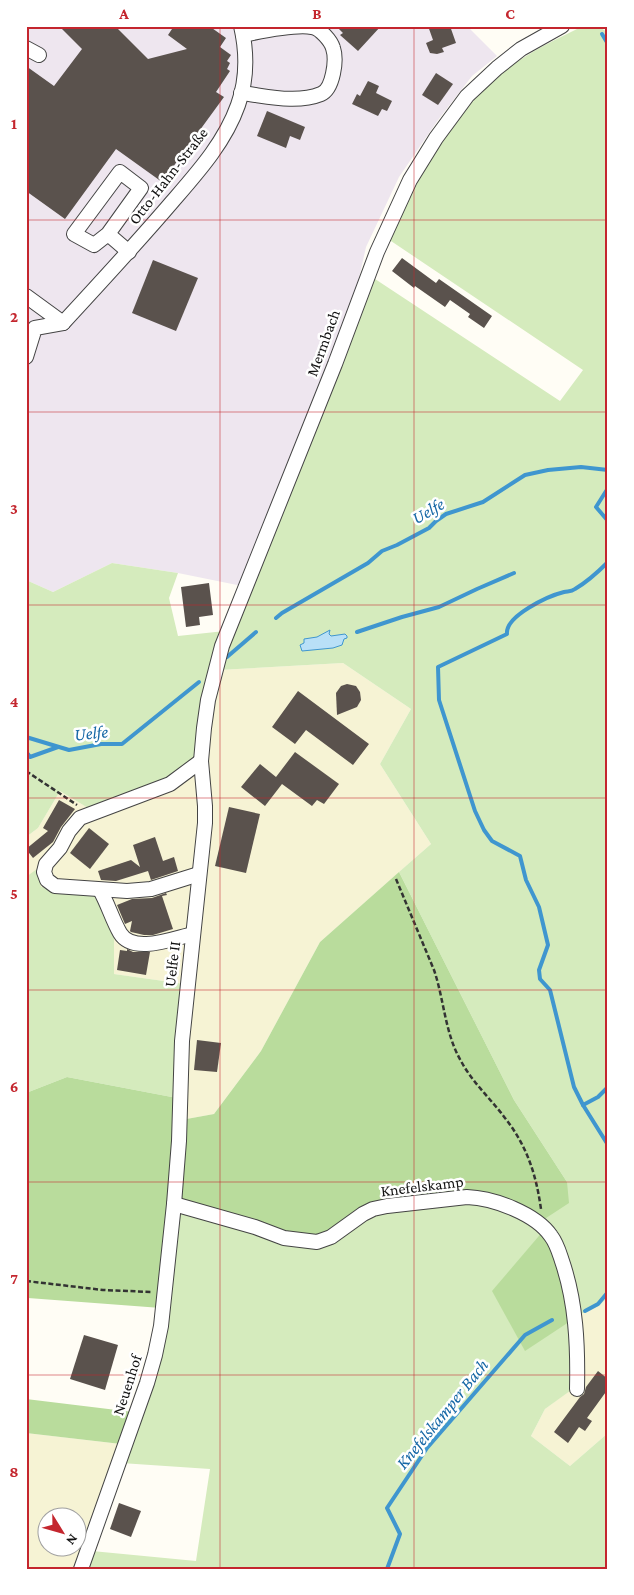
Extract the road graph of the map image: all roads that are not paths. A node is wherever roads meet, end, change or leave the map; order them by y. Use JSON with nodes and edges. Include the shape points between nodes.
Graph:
{"nodes":[{"id":1,"x":562,"y":26,"type":"edge"},
{"id":2,"x":242,"y":31,"type":"edge"},
{"id":3,"x":26,"y":48,"type":"edge"},
{"id":4,"x":38,"y":56,"type":"dead end"},
{"id":5,"x":241,"y":93,"type":"junction"},
{"id":6,"x":108,"y":234,"type":"junction"},
{"id":7,"x":129,"y":252,"type":"junction"},
{"id":8,"x":26,"y":296,"type":"edge"},
{"id":9,"x":63,"y":323,"type":"junction"},
{"id":10,"x":29,"y":339,"type":"edge"},
{"id":11,"x":26,"y":357,"type":"edge"},
{"id":12,"x":204,"y":728,"type":"joint"},
{"id":13,"x":201,"y":761,"type":"junction"},
{"id":14,"x":200,"y":874,"type":"junction"},
{"id":15,"x":100,"y":890,"type":"junction"},
{"id":16,"x":194,"y":934,"type":"junction"},
{"id":17,"x":174,"y":1204,"type":"junction"},
{"id":18,"x":576,"y":1389,"type":"dead end"},
{"id":19,"x":81,"y":1569,"type":"edge"}],
"edges":[{"from":1,"to":12,"type":"street","name":"Mermbach","via":[[521,49],[468,96],[410,180],[377,252],[233,617],[213,678]]},
{"from":2,"to":5,"type":"street","name":"Otto-Hahn-Straße","via":[[245,60]]},
{"from":2,"to":5,"type":"street","via":[[314,27],[333,49],[334,71],[330,85],[323,93],[311,97],[291,99]]},
{"from":3,"to":4,"type":"street"},
{"from":5,"to":7,"type":"street","name":"Otto-Hahn-Straße","via":[[230,124],[216,148]]},
{"from":6,"to":6,"type":"street","via":[[94,246],[74,234],[120,172],[141,188]]},
{"from":6,"to":7,"type":"street"},
{"from":7,"to":9,"type":"street","name":"Otto-Hahn-Straße"},
{"from":8,"to":9,"type":"street"},
{"from":9,"to":10,"type":"street","via":[[35,328]]},
{"from":10,"to":11,"type":"street"},
{"from":12,"to":13,"type":"street","name":"Uelfe II"},
{"from":13,"to":14,"type":"street","name":"Uelfe II","via":[[205,806]]},
{"from":13,"to":15,"type":"street","via":[[170,784],[80,818],[75,823],[46,864],[46,880],[55,886]]},
{"from":14,"to":15,"type":"street","via":[[151,889]]},
{"from":14,"to":16,"type":"street","name":"Uelfe II"},
{"from":15,"to":16,"type":"street","via":[[127,941],[148,944]]},
{"from":16,"to":17,"type":"street","name":"Uelfe II","via":[[182,1041]]},
{"from":17,"to":18,"type":"street","name":"Knefelskamp","via":[[284,1238],[317,1242],[341,1231],[363,1214],[387,1206],[467,1196],[520,1212],[548,1231],[556,1244],[569,1283],[575,1316]]},
{"from":17,"to":19,"type":"street","name":"Neuenhof","via":[[166,1292],[155,1356]]}]}
